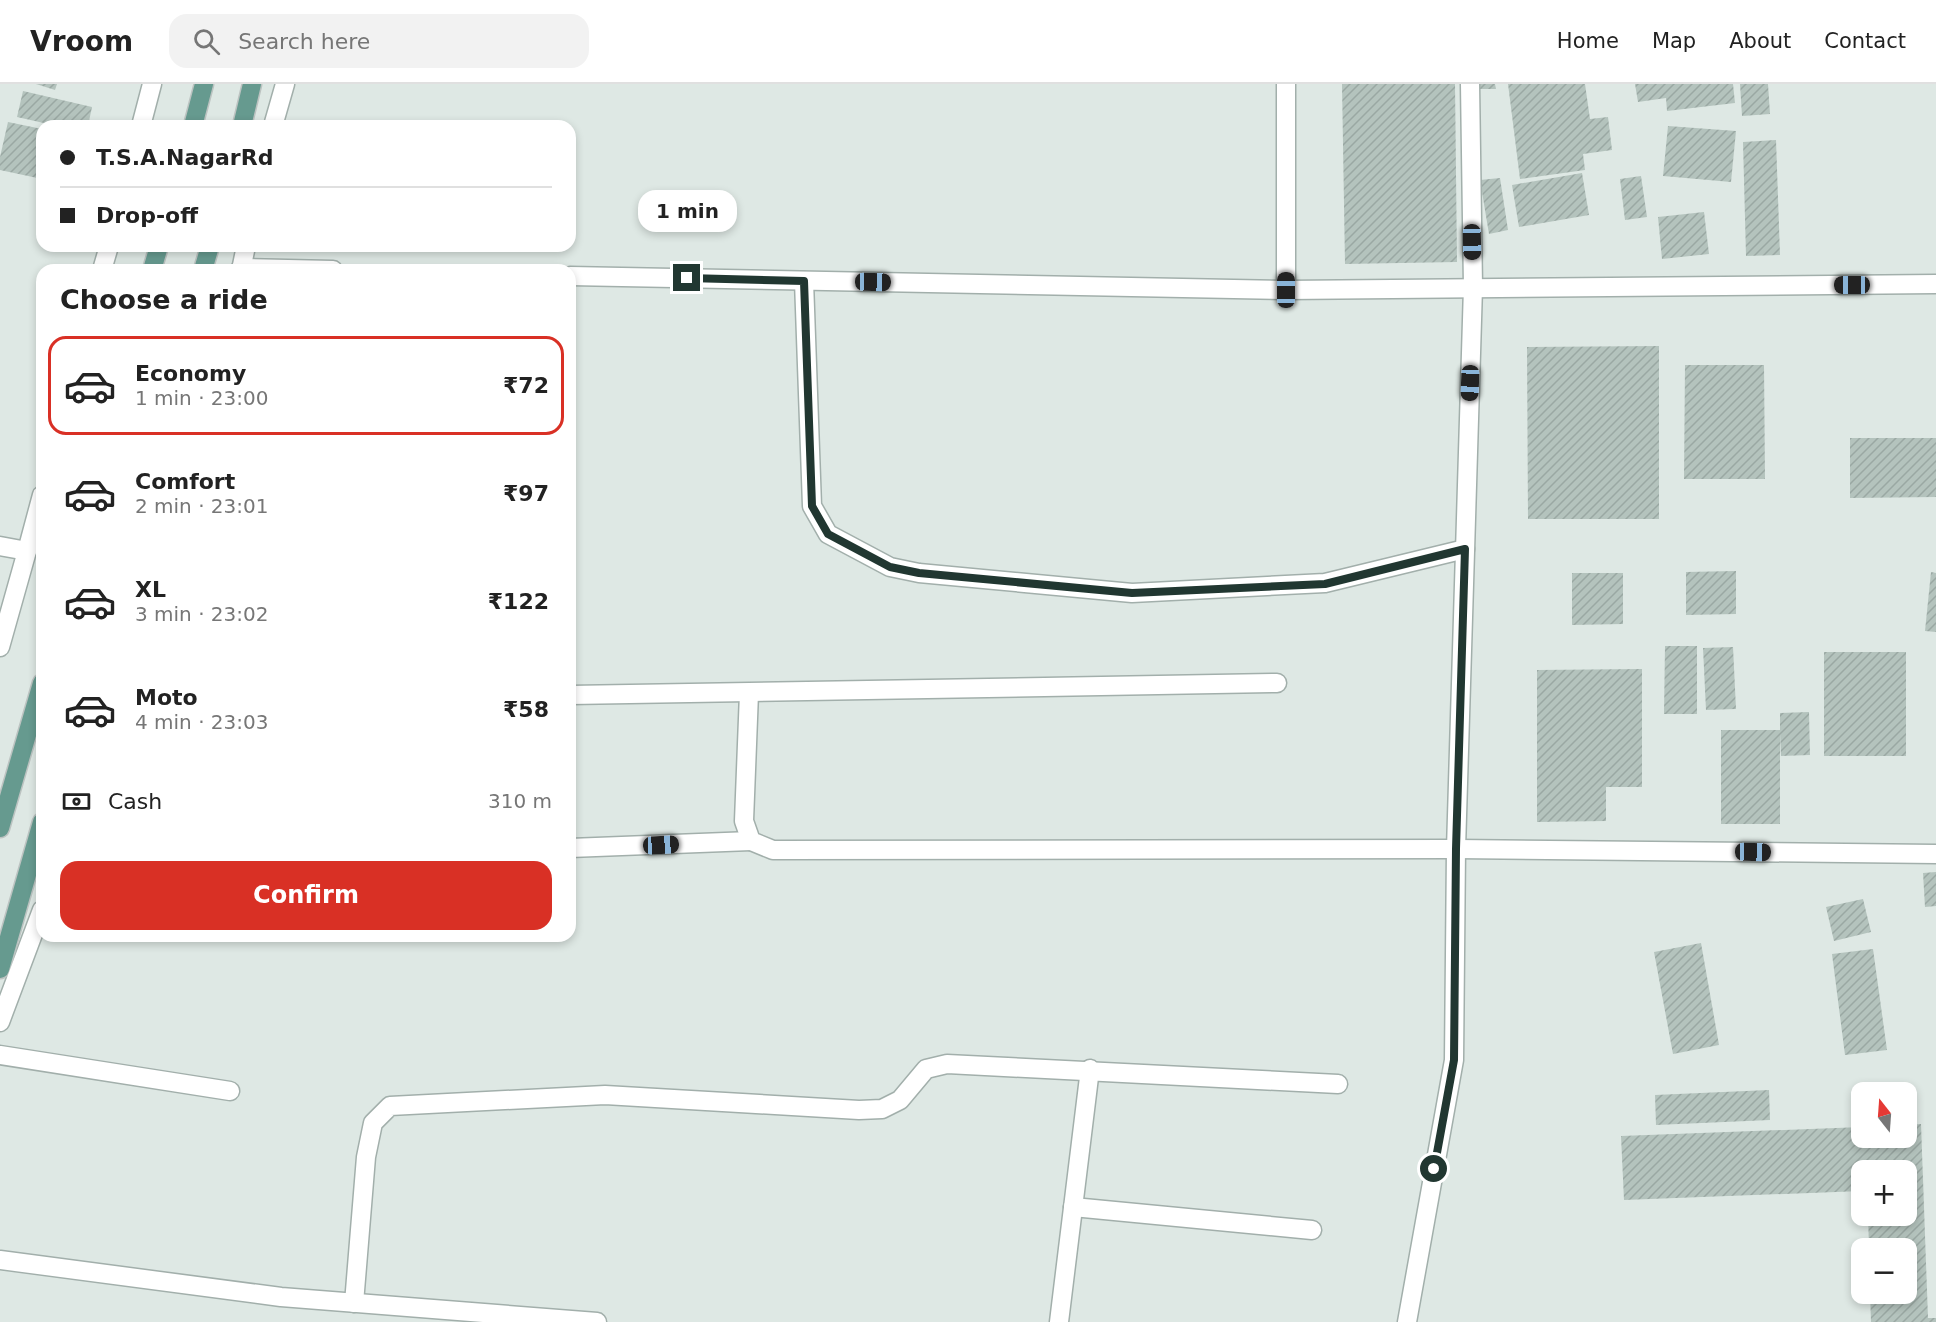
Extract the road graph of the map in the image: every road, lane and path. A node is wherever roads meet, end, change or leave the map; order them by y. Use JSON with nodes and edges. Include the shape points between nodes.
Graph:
{"nodes":[{"id":1,"x":152,"y":84,"type":"edge"},
{"id":2,"x":204,"y":84,"type":"edge"},
{"id":3,"x":252,"y":84,"type":"edge"},
{"id":4,"x":285,"y":84,"type":"edge"},
{"id":5,"x":1286,"y":84,"type":"edge"},
{"id":6,"x":1470,"y":84,"type":"edge"},
{"id":7,"x":143,"y":120,"type":"edge"},
{"id":8,"x":195,"y":120,"type":"edge"},
{"id":9,"x":243,"y":120,"type":"edge"},
{"id":10,"x":275,"y":120,"type":"edge"},
{"id":11,"x":576,"y":276,"type":"edge"},
{"id":12,"x":804,"y":281,"type":"junction"},
{"id":13,"x":1936,"y":284,"type":"edge"},
{"id":14,"x":1473,"y":287,"type":"junction"},
{"id":15,"x":1286,"y":290,"type":"junction"},
{"id":16,"x":36,"y":517,"type":"edge"},
{"id":17,"x":0,"y":546,"type":"edge"},
{"id":18,"x":1465,"y":549,"type":"junction"},
{"id":19,"x":27,"y":551,"type":"junction"},
{"id":20,"x":0,"y":647,"type":"edge"},
{"id":21,"x":1277,"y":683,"type":"dead end"},
{"id":22,"x":749,"y":693,"type":"junction"},
{"id":23,"x":576,"y":695,"type":"edge"},
{"id":24,"x":36,"y":704,"type":"edge"},
{"id":25,"x":0,"y":828,"type":"edge"},
{"id":26,"x":751,"y":840,"type":"junction"},
{"id":27,"x":36,"y":843,"type":"edge"},
{"id":28,"x":576,"y":848,"type":"edge"},
{"id":29,"x":1456,"y":849,"type":"junction"},
{"id":30,"x":1936,"y":854,"type":"edge"},
{"id":31,"x":36,"y":926,"type":"edge"},
{"id":32,"x":0,"y":969,"type":"edge"},
{"id":33,"x":0,"y":1022,"type":"edge"},
{"id":34,"x":0,"y":1055,"type":"edge"},
{"id":35,"x":1090,"y":1069,"type":"junction"},
{"id":36,"x":1338,"y":1084,"type":"dead end"},
{"id":37,"x":230,"y":1091,"type":"dead end"},
{"id":38,"x":1073,"y":1208,"type":"junction"},
{"id":39,"x":1312,"y":1230,"type":"dead end"},
{"id":40,"x":0,"y":1260,"type":"edge"},
{"id":41,"x":354,"y":1303,"type":"junction"},
{"id":42,"x":597,"y":1322,"type":"edge"},
{"id":43,"x":1059,"y":1322,"type":"edge"},
{"id":44,"x":1407,"y":1322,"type":"edge"}],
"edges":[{"from":1,"to":7,"type":"street"},
{"from":2,"to":8,"type":"main road"},
{"from":3,"to":9,"type":"main road"},
{"from":4,"to":10,"type":"street"},
{"from":5,"to":15,"type":"street"},
{"from":6,"to":14,"type":"street"},
{"from":11,"to":12,"type":"street"},
{"from":12,"to":15,"type":"street"},
{"from":12,"to":18,"type":"street","via":[[812,506],[828,534],[890,567],[1132,593],[1325,584]]},
{"from":13,"to":14,"type":"street"},
{"from":14,"to":15,"type":"street"},
{"from":14,"to":18,"type":"street"},
{"from":16,"to":19,"type":"street"},
{"from":17,"to":19,"type":"street"},
{"from":18,"to":29,"type":"street"},
{"from":19,"to":20,"type":"street"},
{"from":21,"to":22,"type":"street"},
{"from":22,"to":23,"type":"street"},
{"from":22,"to":26,"type":"street","via":[[744,821]]},
{"from":24,"to":25,"type":"main road"},
{"from":26,"to":28,"type":"street"},
{"from":26,"to":29,"type":"street","via":[[773,850]]},
{"from":27,"to":32,"type":"main road"},
{"from":29,"to":30,"type":"street"},
{"from":29,"to":44,"type":"street","via":[[1454,1060]]},
{"from":31,"to":33,"type":"street"},
{"from":34,"to":37,"type":"street"},
{"from":35,"to":36,"type":"street"},
{"from":35,"to":38,"type":"street"},
{"from":35,"to":41,"type":"street","via":[[947,1064],[926,1069],[900,1100],[882,1109],[605,1095],[390,1106],[373,1123],[366,1157]]},
{"from":38,"to":39,"type":"street"},
{"from":38,"to":43,"type":"street"},
{"from":40,"to":41,"type":"street"},
{"from":41,"to":42,"type":"street"}]}
